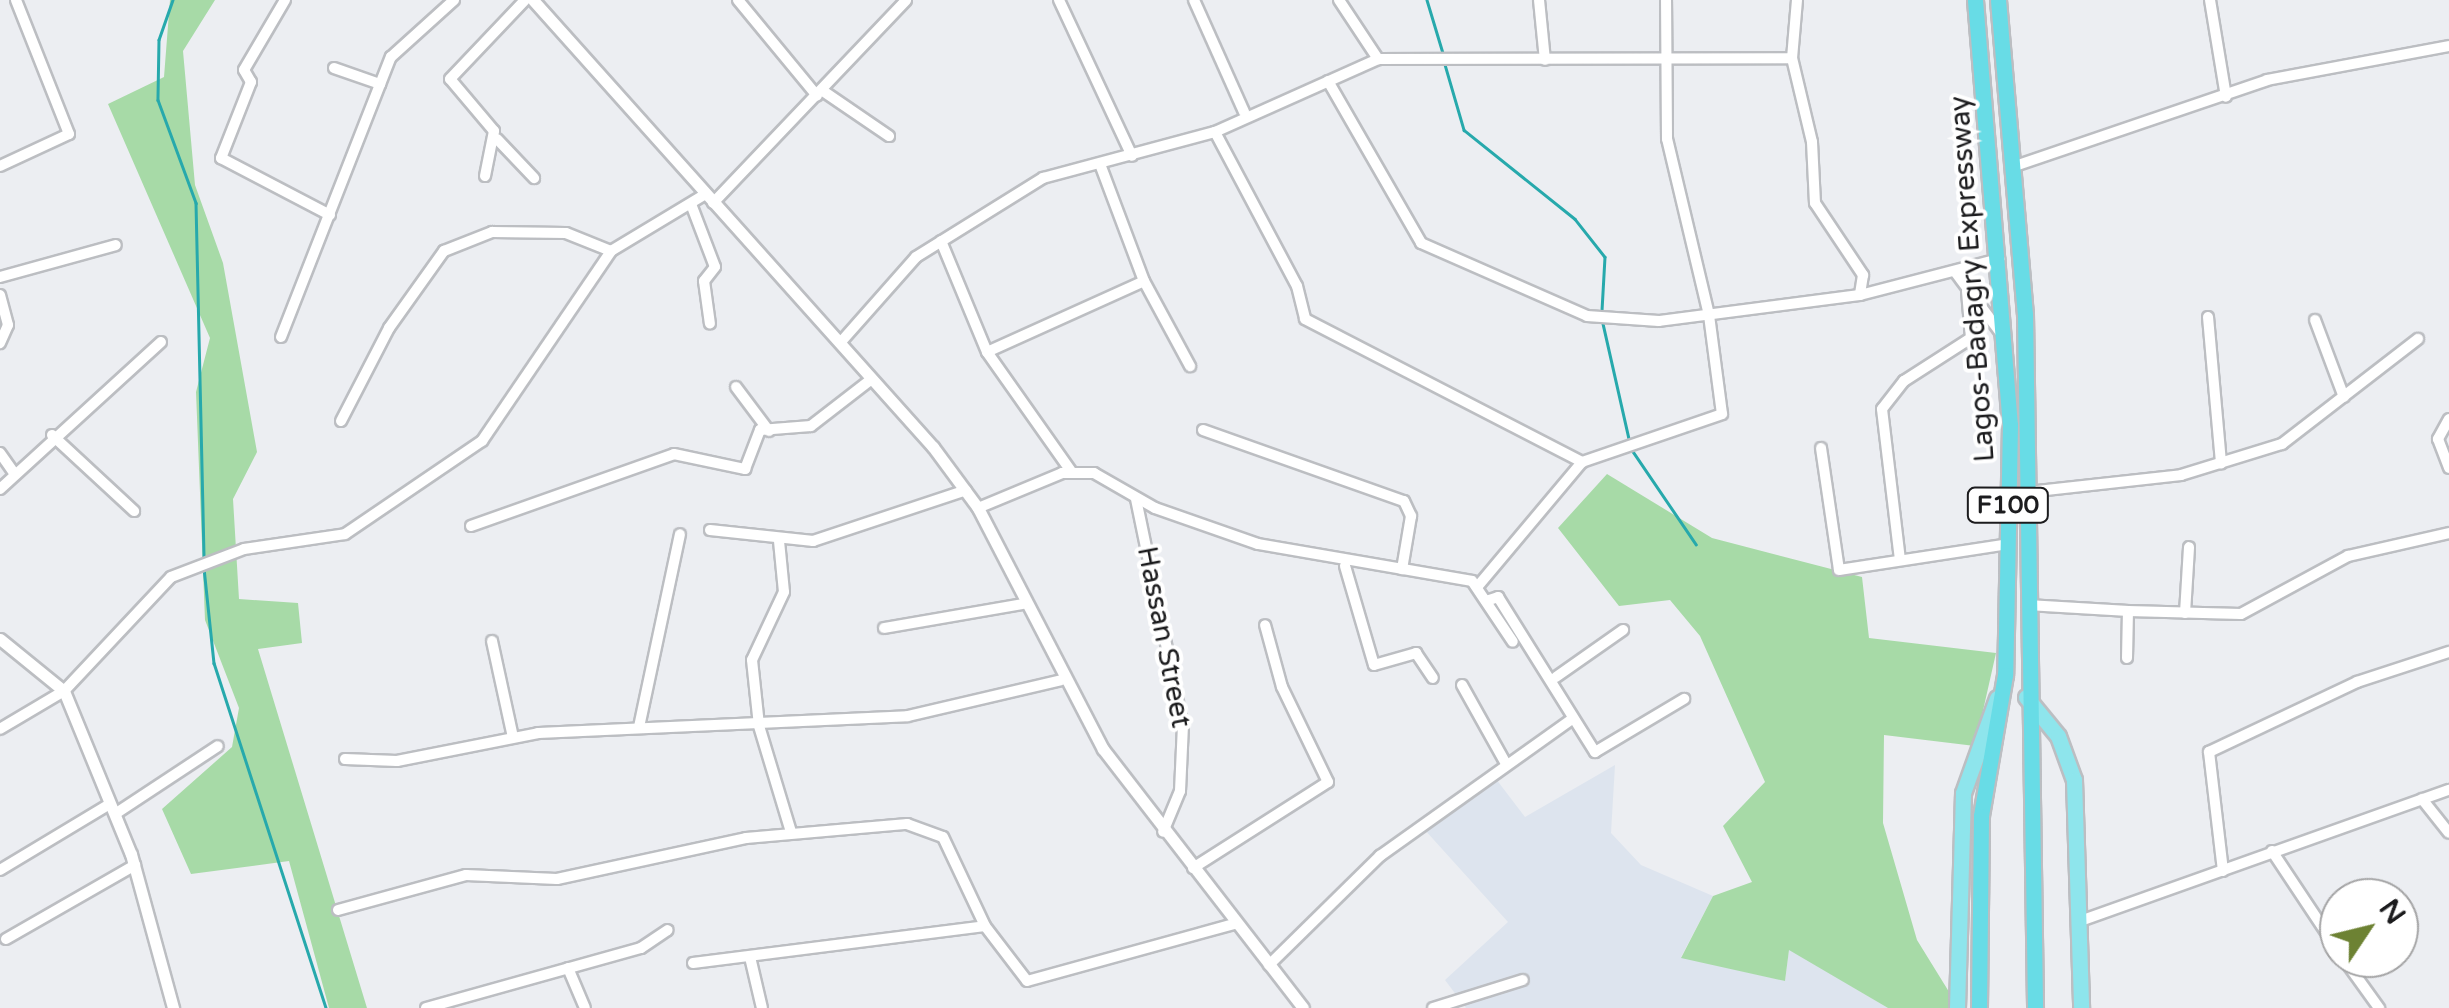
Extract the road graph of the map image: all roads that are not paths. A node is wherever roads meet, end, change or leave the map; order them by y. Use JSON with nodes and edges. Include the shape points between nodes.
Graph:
{"nodes":[{"id":1,"x":16,"y":0,"type":"edge"},
{"id":2,"x":285,"y":0,"type":"edge"},
{"id":3,"x":454,"y":0,"type":"edge"},
{"id":4,"x":525,"y":0,"type":"edge"},
{"id":5,"x":533,"y":0,"type":"edge"},
{"id":6,"x":738,"y":0,"type":"edge"},
{"id":7,"x":906,"y":0,"type":"edge"},
{"id":8,"x":1059,"y":0,"type":"edge"},
{"id":9,"x":1194,"y":0,"type":"edge"},
{"id":10,"x":1339,"y":0,"type":"edge"},
{"id":11,"x":1539,"y":0,"type":"edge"},
{"id":12,"x":1666,"y":0,"type":"edge"},
{"id":13,"x":1797,"y":0,"type":"edge"},
{"id":14,"x":1975,"y":0,"type":"edge"},
{"id":15,"x":1998,"y":0,"type":"edge"},
{"id":16,"x":2210,"y":0,"type":"edge"},
{"id":17,"x":2449,"y":46,"type":"edge"},
{"id":18,"x":1661,"y":58,"type":"junction"},
{"id":19,"x":1792,"y":58,"type":"junction"},
{"id":20,"x":1378,"y":59,"type":"junction"},
{"id":21,"x":1545,"y":60,"type":"junction"},
{"id":22,"x":334,"y":68,"type":"dead end"},
{"id":23,"x":1328,"y":80,"type":"junction"},
{"id":24,"x":380,"y":84,"type":"junction"},
{"id":25,"x":820,"y":94,"type":"junction"},
{"id":26,"x":2226,"y":96,"type":"junction"},
{"id":27,"x":1244,"y":112,"type":"junction"},
{"id":28,"x":1214,"y":132,"type":"junction"},
{"id":29,"x":889,"y":136,"type":"dead end"},
{"id":30,"x":497,"y":139,"type":"junction"},
{"id":31,"x":1132,"y":156,"type":"junction"},
{"id":32,"x":1100,"y":164,"type":"junction"},
{"id":33,"x":0,"y":166,"type":"edge"},
{"id":34,"x":2015,"y":166,"type":"junction"},
{"id":35,"x":485,"y":176,"type":"dead end"},
{"id":36,"x":534,"y":178,"type":"dead end"},
{"id":37,"x":709,"y":199,"type":"junction"},
{"id":38,"x":691,"y":204,"type":"junction"},
{"id":39,"x":330,"y":215,"type":"junction"},
{"id":40,"x":941,"y":242,"type":"junction"},
{"id":41,"x":116,"y":245,"type":"dead end"},
{"id":42,"x":611,"y":250,"type":"junction"},
{"id":43,"x":1999,"y":259,"type":"junction"},
{"id":44,"x":1956,"y":273,"type":"junction"},
{"id":45,"x":0,"y":277,"type":"edge"},
{"id":46,"x":1144,"y":280,"type":"junction"},
{"id":47,"x":1966,"y":291,"type":"junction"},
{"id":48,"x":0,"y":295,"type":"edge"},
{"id":49,"x":1860,"y":295,"type":"junction"},
{"id":50,"x":1709,"y":315,"type":"junction"},
{"id":51,"x":2208,"y":317,"type":"dead end"},
{"id":52,"x":2315,"y":320,"type":"dead end"},
{"id":53,"x":710,"y":324,"type":"dead end"},
{"id":54,"x":280,"y":337,"type":"dead end"},
{"id":55,"x":2418,"y":339,"type":"dead end"},
{"id":56,"x":2006,"y":340,"type":"junction"},
{"id":57,"x":160,"y":342,"type":"dead end"},
{"id":58,"x":840,"y":342,"type":"junction"},
{"id":59,"x":0,"y":343,"type":"edge"},
{"id":60,"x":987,"y":352,"type":"junction"},
{"id":61,"x":1190,"y":366,"type":"dead end"},
{"id":62,"x":869,"y":382,"type":"junction"},
{"id":63,"x":736,"y":387,"type":"dead end"},
{"id":64,"x":2344,"y":398,"type":"junction"},
{"id":65,"x":2449,"y":419,"type":"edge"},
{"id":66,"x":340,"y":421,"type":"dead end"},
{"id":67,"x":1203,"y":430,"type":"dead end"},
{"id":68,"x":769,"y":431,"type":"junction"},
{"id":69,"x":52,"y":435,"type":"junction"},
{"id":70,"x":1821,"y":448,"type":"dead end"},
{"id":71,"x":0,"y":453,"type":"edge"},
{"id":72,"x":1582,"y":462,"type":"junction"},
{"id":73,"x":2221,"y":463,"type":"junction"},
{"id":74,"x":2449,"y":468,"type":"edge"},
{"id":75,"x":1070,"y":471,"type":"junction"},
{"id":76,"x":14,"y":473,"type":"junction"},
{"id":77,"x":0,"y":489,"type":"edge"},
{"id":78,"x":966,"y":490,"type":"junction"},
{"id":79,"x":2028,"y":492,"type":"junction"},
{"id":80,"x":1136,"y":499,"type":"junction"},
{"id":81,"x":978,"y":508,"type":"junction"},
{"id":82,"x":134,"y":511,"type":"dead end"},
{"id":83,"x":471,"y":526,"type":"dead end"},
{"id":84,"x":710,"y":530,"type":"dead end"},
{"id":85,"x":2449,"y":533,"type":"edge"},
{"id":86,"x":680,"y":534,"type":"dead end"},
{"id":87,"x":779,"y":541,"type":"junction"},
{"id":88,"x":2008,"y":544,"type":"junction"},
{"id":89,"x":2189,"y":547,"type":"dead end"},
{"id":90,"x":1900,"y":560,"type":"junction"},
{"id":91,"x":1345,"y":566,"type":"junction"},
{"id":92,"x":1402,"y":570,"type":"junction"},
{"id":93,"x":1478,"y":586,"type":"junction"},
{"id":94,"x":1486,"y":601,"type":"junction"},
{"id":95,"x":1023,"y":604,"type":"junction"},
{"id":96,"x":2028,"y":605,"type":"junction"},
{"id":97,"x":2128,"y":611,"type":"junction"},
{"id":98,"x":2185,"y":612,"type":"junction"},
{"id":99,"x":1265,"y":625,"type":"dead end"},
{"id":100,"x":884,"y":628,"type":"dead end"},
{"id":101,"x":1623,"y":630,"type":"dead end"},
{"id":102,"x":0,"y":638,"type":"edge"},
{"id":103,"x":492,"y":641,"type":"dead end"},
{"id":104,"x":1513,"y":642,"type":"dead end"},
{"id":105,"x":2449,"y":652,"type":"edge"},
{"id":106,"x":2127,"y":658,"type":"dead end"},
{"id":107,"x":2005,"y":675,"type":"junction"},
{"id":108,"x":1556,"y":677,"type":"junction"},
{"id":109,"x":1433,"y":678,"type":"dead end"},
{"id":110,"x":1060,"y":680,"type":"junction"},
{"id":111,"x":1462,"y":685,"type":"dead end"},
{"id":112,"x":64,"y":692,"type":"junction"},
{"id":113,"x":2024,"y":695,"type":"junction"},
{"id":114,"x":1684,"y":699,"type":"dead end"},
{"id":115,"x":1570,"y":720,"type":"junction"},
{"id":116,"x":759,"y":726,"type":"junction"},
{"id":117,"x":640,"y":727,"type":"junction"},
{"id":118,"x":0,"y":730,"type":"edge"},
{"id":119,"x":513,"y":737,"type":"junction"},
{"id":120,"x":218,"y":746,"type":"dead end"},
{"id":121,"x":345,"y":759,"type":"dead end"},
{"id":122,"x":1505,"y":762,"type":"junction"},
{"id":123,"x":2449,"y":790,"type":"edge"},
{"id":124,"x":2422,"y":799,"type":"junction"},
{"id":125,"x":113,"y":809,"type":"junction"},
{"id":126,"x":791,"y":832,"type":"junction"},
{"id":127,"x":1163,"y":832,"type":"junction"},
{"id":128,"x":2449,"y":833,"type":"edge"},
{"id":129,"x":2272,"y":851,"type":"junction"},
{"id":130,"x":135,"y":865,"type":"junction"},
{"id":131,"x":1194,"y":868,"type":"junction"},
{"id":132,"x":0,"y":870,"type":"edge"},
{"id":133,"x":2223,"y":871,"type":"junction"},
{"id":134,"x":338,"y":910,"type":"dead end"},
{"id":135,"x":2083,"y":920,"type":"junction"},
{"id":136,"x":2319,"y":922,"type":"edge"},
{"id":137,"x":1236,"y":924,"type":"junction"},
{"id":138,"x":984,"y":926,"type":"junction"},
{"id":139,"x":668,"y":930,"type":"dead end"},
{"id":140,"x":6,"y":939,"type":"dead end"},
{"id":141,"x":750,"y":957,"type":"junction"},
{"id":142,"x":693,"y":964,"type":"dead end"},
{"id":143,"x":1270,"y":965,"type":"junction"},
{"id":144,"x":568,"y":968,"type":"junction"},
{"id":145,"x":2357,"y":978,"type":"edge"},
{"id":146,"x":1523,"y":980,"type":"dead end"},
{"id":147,"x":173,"y":1008,"type":"edge"},
{"id":148,"x":426,"y":1008,"type":"edge"},
{"id":149,"x":586,"y":1008,"type":"edge"},
{"id":150,"x":762,"y":1008,"type":"edge"},
{"id":151,"x":1303,"y":1008,"type":"edge"},
{"id":152,"x":1433,"y":1008,"type":"edge"},
{"id":153,"x":1957,"y":1008,"type":"edge"},
{"id":154,"x":1979,"y":1008,"type":"edge"},
{"id":155,"x":2035,"y":1008,"type":"edge"},
{"id":156,"x":2081,"y":1008,"type":"edge"},
{"id":157,"x":2379,"y":1008,"type":"edge"}],
"edges":[{"from":1,"to":33,"type":"street","via":[[70,134]]},
{"from":2,"to":39,"type":"street","via":[[244,70],[250,82],[222,158]]},
{"from":3,"to":24,"type":"street","via":[[391,57]]},
{"from":4,"to":30,"type":"street","via":[[450,78]]},
{"from":5,"to":37,"type":"street"},
{"from":6,"to":25,"type":"street"},
{"from":7,"to":25,"type":"street"},
{"from":8,"to":31,"type":"street"},
{"from":9,"to":27,"type":"street"},
{"from":10,"to":20,"type":"street"},
{"from":11,"to":21,"type":"street"},
{"from":12,"to":18,"type":"street"},
{"from":13,"to":19,"type":"street"},
{"from":14,"to":43,"type":"highway","name":"Lagos-Badagry Expressway","number":"F100"},
{"from":15,"to":34,"type":"highway","name":"Lagos-Badagry Expressway","number":"F100"},
{"from":16,"to":26,"type":"street"},
{"from":17,"to":26,"type":"street","via":[[2323,67]]},
{"from":18,"to":19,"type":"street"},
{"from":18,"to":21,"type":"street"},
{"from":18,"to":50,"type":"street","via":[[1667,139]]},
{"from":19,"to":49,"type":"street","via":[[1810,127],[1815,202],[1863,275]]},
{"from":20,"to":21,"type":"street"},
{"from":20,"to":23,"type":"street"},
{"from":22,"to":24,"type":"street"},
{"from":23,"to":27,"type":"street"},
{"from":23,"to":50,"type":"street","via":[[1422,242],[1600,318]]},
{"from":24,"to":39,"type":"street"},
{"from":25,"to":29,"type":"street"},
{"from":25,"to":37,"type":"street"},
{"from":26,"to":34,"type":"street"},
{"from":27,"to":28,"type":"street"},
{"from":28,"to":31,"type":"street"},
{"from":28,"to":72,"type":"street","via":[[1297,286],[1305,319]]},
{"from":30,"to":35,"type":"street"},
{"from":30,"to":36,"type":"street"},
{"from":31,"to":32,"type":"street"},
{"from":32,"to":40,"type":"street","via":[[1042,178]]},
{"from":32,"to":46,"type":"street"},
{"from":34,"to":79,"type":"highway","name":"Lagos-Badagry Expressway","number":"F100"},
{"from":37,"to":38,"type":"street"},
{"from":37,"to":58,"type":"street"},
{"from":38,"to":42,"type":"street"},
{"from":38,"to":53,"type":"street","via":[[715,267],[704,281]]},
{"from":39,"to":54,"type":"street"},
{"from":40,"to":58,"type":"street"},
{"from":40,"to":60,"type":"street"},
{"from":41,"to":45,"type":"street"},
{"from":42,"to":66,"type":"street","via":[[566,233],[492,232],[444,252],[388,328]]},
{"from":42,"to":112,"type":"street","via":[[482,441],[345,534],[205,561],[150,596]]},
{"from":43,"to":44,"type":"street"},
{"from":43,"to":56,"type":"highway","name":"Lagos-Badagry Expressway","number":"F100"},
{"from":44,"to":47,"type":"street"},
{"from":44,"to":49,"type":"street"},
{"from":46,"to":60,"type":"street"},
{"from":46,"to":61,"type":"street"},
{"from":47,"to":56,"type":"street"},
{"from":47,"to":90,"type":"street","via":[[1970,338],[1904,382],[1882,409]]},
{"from":48,"to":59,"type":"street","via":[[8,326]]},
{"from":49,"to":50,"type":"street"},
{"from":50,"to":72,"type":"street","via":[[1722,414]]},
{"from":51,"to":73,"type":"street"},
{"from":52,"to":64,"type":"street"},
{"from":55,"to":64,"type":"street"},
{"from":56,"to":88,"type":"highway","name":"Lagos-Badagry Expressway","number":"F100"},
{"from":57,"to":69,"type":"street"},
{"from":58,"to":62,"type":"street"},
{"from":60,"to":75,"type":"street"},
{"from":62,"to":68,"type":"street","via":[[810,426]]},
{"from":62,"to":78,"type":"street"},
{"from":63,"to":68,"type":"street"},
{"from":64,"to":73,"type":"street","via":[[2282,444]]},
{"from":65,"to":74,"type":"street","via":[[2438,438]]},
{"from":67,"to":92,"type":"street","via":[[1404,501],[1411,516]]},
{"from":68,"to":83,"type":"street","via":[[755,434],[742,470],[674,454]]},
{"from":69,"to":76,"type":"street"},
{"from":69,"to":82,"type":"street"},
{"from":70,"to":90,"type":"street","via":[[1839,570]]},
{"from":71,"to":76,"type":"street"},
{"from":72,"to":93,"type":"street"},
{"from":73,"to":79,"type":"street","via":[[2074,492]]},
{"from":75,"to":80,"type":"street","via":[[1104,477]]},
{"from":75,"to":81,"type":"street"},
{"from":76,"to":77,"type":"street"},
{"from":78,"to":81,"type":"street"},
{"from":78,"to":87,"type":"street","via":[[893,520]]},
{"from":79,"to":96,"type":"highway","name":"Lagos-Badagry Expressway","number":"F100"},
{"from":80,"to":91,"type":"street"},
{"from":80,"to":127,"type":"street","name":"Hassan Street","via":[[1183,725],[1180,791]]},
{"from":81,"to":95,"type":"street"},
{"from":84,"to":87,"type":"street"},
{"from":85,"to":98,"type":"street","via":[[2348,556],[2241,614]]},
{"from":86,"to":117,"type":"street"},
{"from":87,"to":116,"type":"street","via":[[784,592],[752,660]]},
{"from":88,"to":90,"type":"street"},
{"from":88,"to":107,"type":"highway","name":"Lagos-Badagry Expressway","number":"F100"},
{"from":89,"to":98,"type":"street"},
{"from":91,"to":92,"type":"street"},
{"from":91,"to":109,"type":"street","via":[[1374,665],[1416,653]]},
{"from":92,"to":93,"type":"street"},
{"from":93,"to":94,"type":"street"},
{"from":94,"to":104,"type":"street"},
{"from":94,"to":108,"type":"street","via":[[1498,597]]},
{"from":95,"to":100,"type":"street"},
{"from":95,"to":110,"type":"street"},
{"from":96,"to":97,"type":"street"},
{"from":96,"to":113,"type":"highway","name":"Lagos-Badagry Expressway","number":"F100"},
{"from":97,"to":98,"type":"street"},
{"from":97,"to":106,"type":"street"},
{"from":99,"to":131,"type":"street","via":[[1328,782]]},
{"from":101,"to":108,"type":"street"},
{"from":102,"to":112,"type":"street"},
{"from":103,"to":119,"type":"street"},
{"from":105,"to":133,"type":"street","via":[[2357,682],[2209,752]]},
{"from":107,"to":153,"type":"main road","name":"Lagos-Badagry Expressway","via":[[1963,793]]},
{"from":107,"to":154,"type":"highway","name":"Lagos-Badagry Expressway","number":"F100","via":[[1981,816]]},
{"from":108,"to":115,"type":"street"},
{"from":110,"to":116,"type":"street","via":[[924,714]]},
{"from":110,"to":127,"type":"street"},
{"from":111,"to":122,"type":"street"},
{"from":112,"to":118,"type":"street"},
{"from":112,"to":125,"type":"street"},
{"from":113,"to":135,"type":"main road","via":[[2058,736],[2074,780]]},
{"from":113,"to":155,"type":"highway","name":"Lagos-Badagry Expressway","number":"F100","via":[[2037,805]]},
{"from":114,"to":115,"type":"street","via":[[1601,755]]},
{"from":115,"to":122,"type":"street"},
{"from":116,"to":117,"type":"street"},
{"from":116,"to":126,"type":"street"},
{"from":117,"to":119,"type":"street"},
{"from":119,"to":121,"type":"street","via":[[396,761]]},
{"from":120,"to":125,"type":"street"},
{"from":122,"to":143,"type":"street","via":[[1380,856]]},
{"from":123,"to":124,"type":"street"},
{"from":124,"to":128,"type":"street"},
{"from":124,"to":129,"type":"street"},
{"from":125,"to":130,"type":"street"},
{"from":125,"to":132,"type":"street"},
{"from":126,"to":134,"type":"street","via":[[558,880],[466,875]]},
{"from":126,"to":138,"type":"street","via":[[929,826]]},
{"from":127,"to":131,"type":"street"},
{"from":129,"to":133,"type":"street"},
{"from":129,"to":136,"type":"street"},
{"from":130,"to":140,"type":"street"},
{"from":130,"to":147,"type":"street"},
{"from":131,"to":137,"type":"street"},
{"from":133,"to":135,"type":"street"},
{"from":135,"to":156,"type":"main road"},
{"from":137,"to":138,"type":"street","via":[[1027,981]]},
{"from":137,"to":143,"type":"street"},
{"from":138,"to":141,"type":"street"},
{"from":139,"to":144,"type":"street","via":[[658,942]]},
{"from":141,"to":142,"type":"street"},
{"from":141,"to":150,"type":"street"},
{"from":143,"to":151,"type":"street"},
{"from":144,"to":148,"type":"street"},
{"from":144,"to":149,"type":"street"},
{"from":145,"to":157,"type":"street"},
{"from":146,"to":152,"type":"street"}]}
